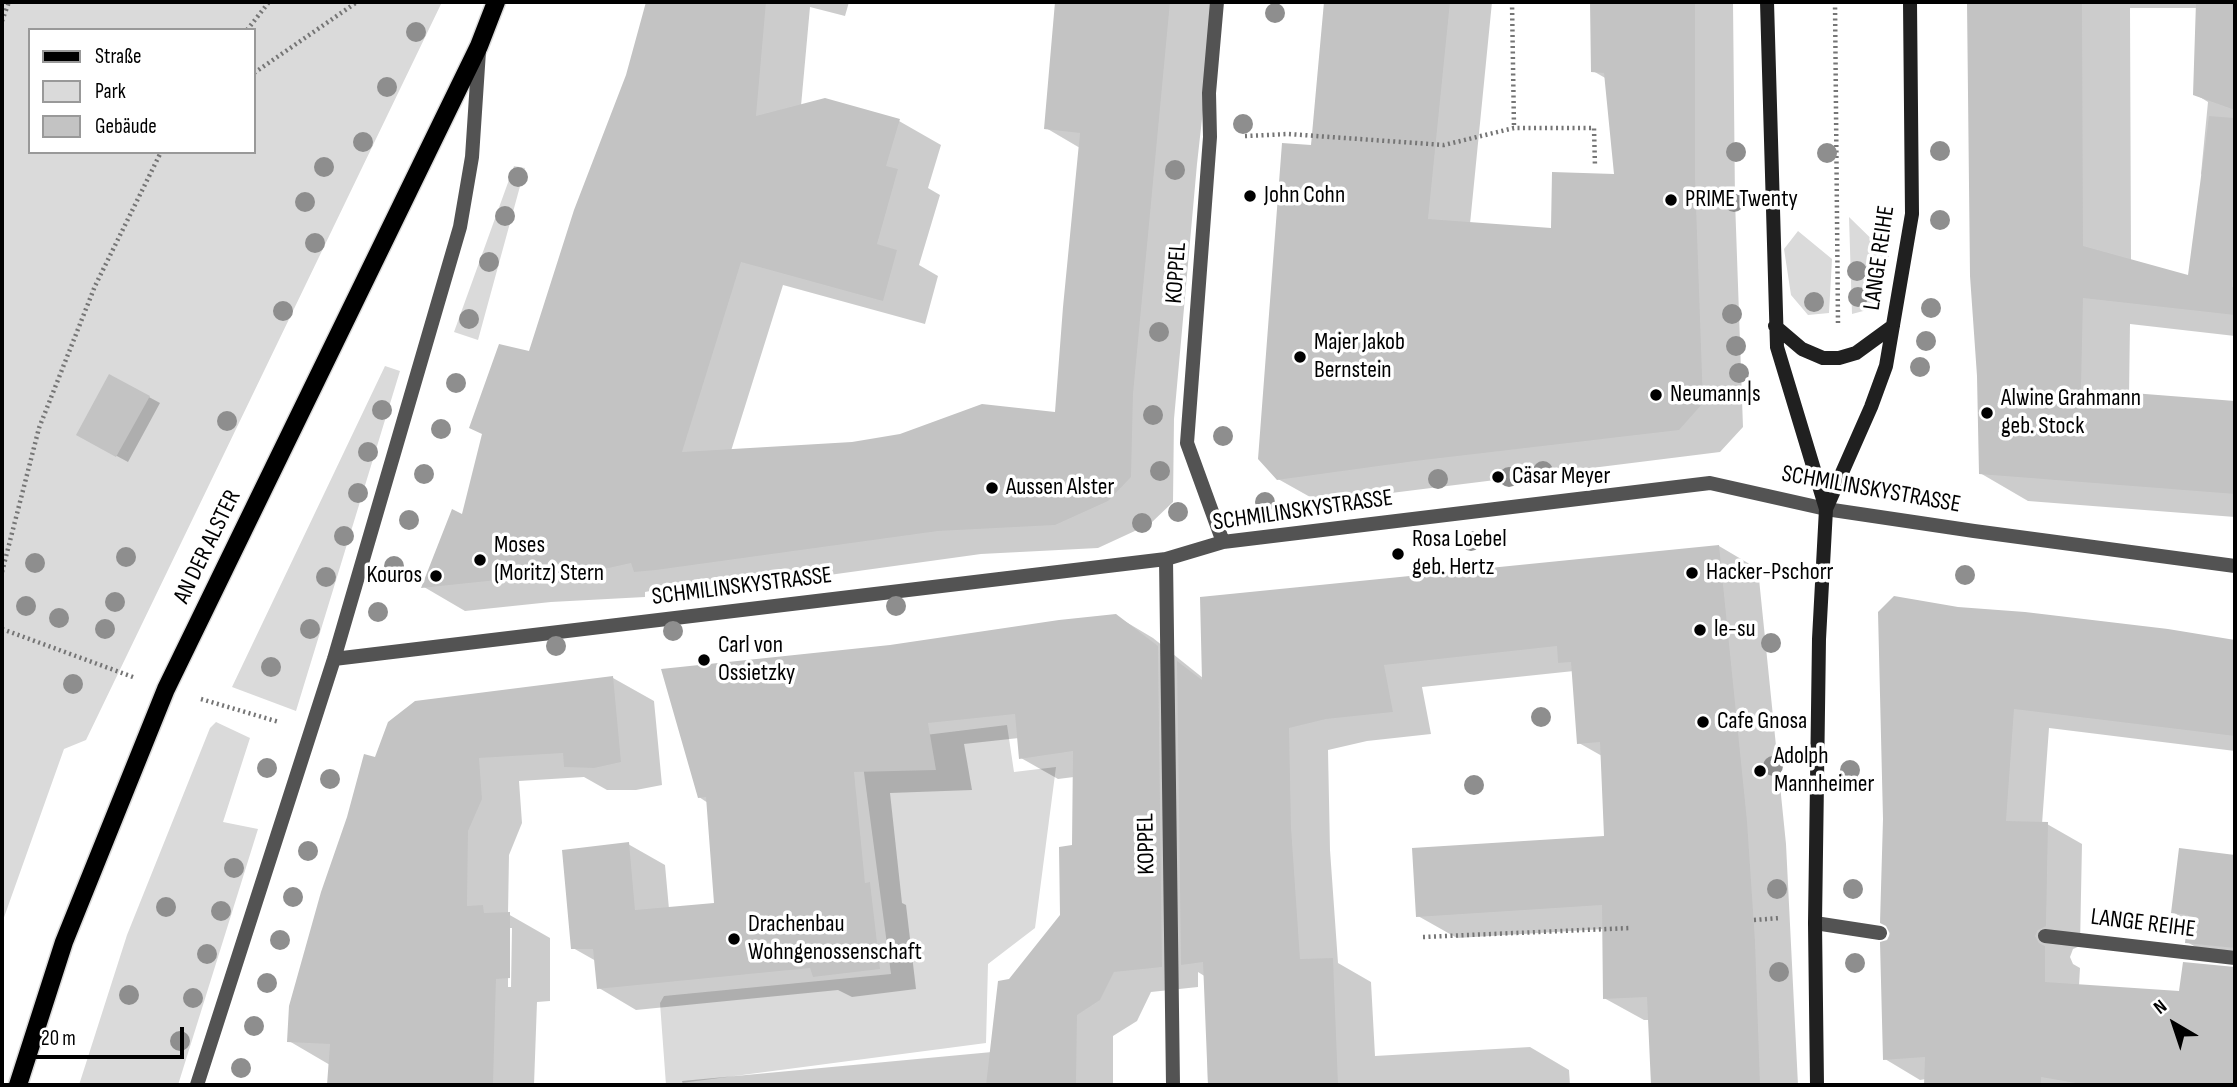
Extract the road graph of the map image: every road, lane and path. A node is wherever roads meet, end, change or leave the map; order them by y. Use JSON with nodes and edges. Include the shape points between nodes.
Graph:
{"nodes":[{"id":1,"x":9,"y":2,"type":"edge"},
{"id":2,"x":270,"y":2,"type":"edge"},
{"id":3,"x":357,"y":2,"type":"edge"},
{"id":4,"x":496,"y":2,"type":"edge"},
{"id":5,"x":1217,"y":2,"type":"edge"},
{"id":6,"x":1512,"y":2,"type":"edge"},
{"id":7,"x":1767,"y":2,"type":"edge"},
{"id":8,"x":1835,"y":2,"type":"edge"},
{"id":9,"x":1910,"y":2,"type":"edge"},
{"id":10,"x":2,"y":21,"type":"edge"},
{"id":11,"x":249,"y":28,"type":"edge"},
{"id":12,"x":479,"y":46,"type":"junction"},
{"id":13,"x":256,"y":72,"type":"edge"},
{"id":14,"x":1514,"y":128,"type":"junction"},
{"id":15,"x":1210,"y":137,"type":"junction"},
{"id":16,"x":161,"y":154,"type":"edge"},
{"id":17,"x":1595,"y":167,"type":"dead end"},
{"id":18,"x":1775,"y":326,"type":"junction"},
{"id":19,"x":1893,"y":326,"type":"junction"},
{"id":20,"x":1839,"y":358,"type":"junction"},
{"id":21,"x":1826,"y":509,"type":"junction"},
{"id":22,"x":1223,"y":542,"type":"junction"},
{"id":23,"x":1166,"y":559,"type":"junction"},
{"id":24,"x":2235,"y":566,"type":"edge"},
{"id":25,"x":2,"y":572,"type":"edge"},
{"id":26,"x":334,"y":659,"type":"junction"},
{"id":27,"x":1815,"y":923,"type":"junction"},
{"id":28,"x":1631,"y":928,"type":"dead end"},
{"id":29,"x":1880,"y":933,"type":"dead end"},
{"id":30,"x":2045,"y":936,"type":"dead end"},
{"id":31,"x":1423,"y":937,"type":"dead end"},
{"id":32,"x":2235,"y":958,"type":"edge"},
{"id":33,"x":18,"y":1085,"type":"edge"},
{"id":34,"x":197,"y":1085,"type":"edge"},
{"id":35,"x":1172,"y":1085,"type":"edge"},
{"id":36,"x":1817,"y":1085,"type":"edge"}],
"edges":[{"from":1,"to":10,"type":"path"},
{"from":2,"to":11,"type":"path"},
{"from":3,"to":13,"type":"path"},
{"from":4,"to":12,"type":"main road","name":"AN DER ALSTER"},
{"from":5,"to":15,"type":"street","name":"KOPPEL"},
{"from":6,"to":14,"type":"path"},
{"from":7,"to":18,"type":"street","name":"LANGE REIHE"},
{"from":8,"to":20,"type":"path"},
{"from":9,"to":19,"type":"street","name":"LANGE REIHE","via":[[1912,214]]},
{"from":12,"to":26,"type":"street","name":"AN DER ALSTER","via":[[472,157],[460,227]]},
{"from":12,"to":33,"type":"main road","name":"AN DER ALSTER","via":[[166,689],[64,942]]},
{"from":14,"to":15,"type":"path","via":[[1444,145],[1288,134]]},
{"from":14,"to":17,"type":"path","via":[[1594,128]]},
{"from":15,"to":22,"type":"street","name":"KOPPEL","via":[[1187,443]]},
{"from":16,"to":25,"type":"path","via":[[95,286],[39,428]]},
{"from":18,"to":20,"type":"street","via":[[1802,349],[1823,358]]},
{"from":18,"to":21,"type":"street","name":"LANGE REIHE"},
{"from":19,"to":20,"type":"street","via":[[1856,353]]},
{"from":19,"to":21,"type":"street","name":"LANGE REIHE","via":[[1886,366],[1871,407]]},
{"from":21,"to":22,"type":"street","name":"SCHMILINSKYSTRASSE","via":[[1710,483]]},
{"from":21,"to":24,"type":"street","name":"SCHMILINSKYSTRASSE"},
{"from":21,"to":27,"type":"street","name":"LANGE REIHE","via":[[1819,639]]},
{"from":22,"to":23,"type":"street","name":"SCHMILINSKYSTRASSE"},
{"from":23,"to":26,"type":"street","name":"SCHMILINSKYSTRASSE"},
{"from":23,"to":35,"type":"street","name":"KOPPEL"},
{"from":26,"to":34,"type":"street","name":"AN DER ALSTER"},
{"from":27,"to":29,"type":"street"},
{"from":27,"to":36,"type":"street","name":"LANGE REIHE"},
{"from":28,"to":31,"type":"path"},
{"from":30,"to":32,"type":"street","name":"LANGE REIHE"}]}
